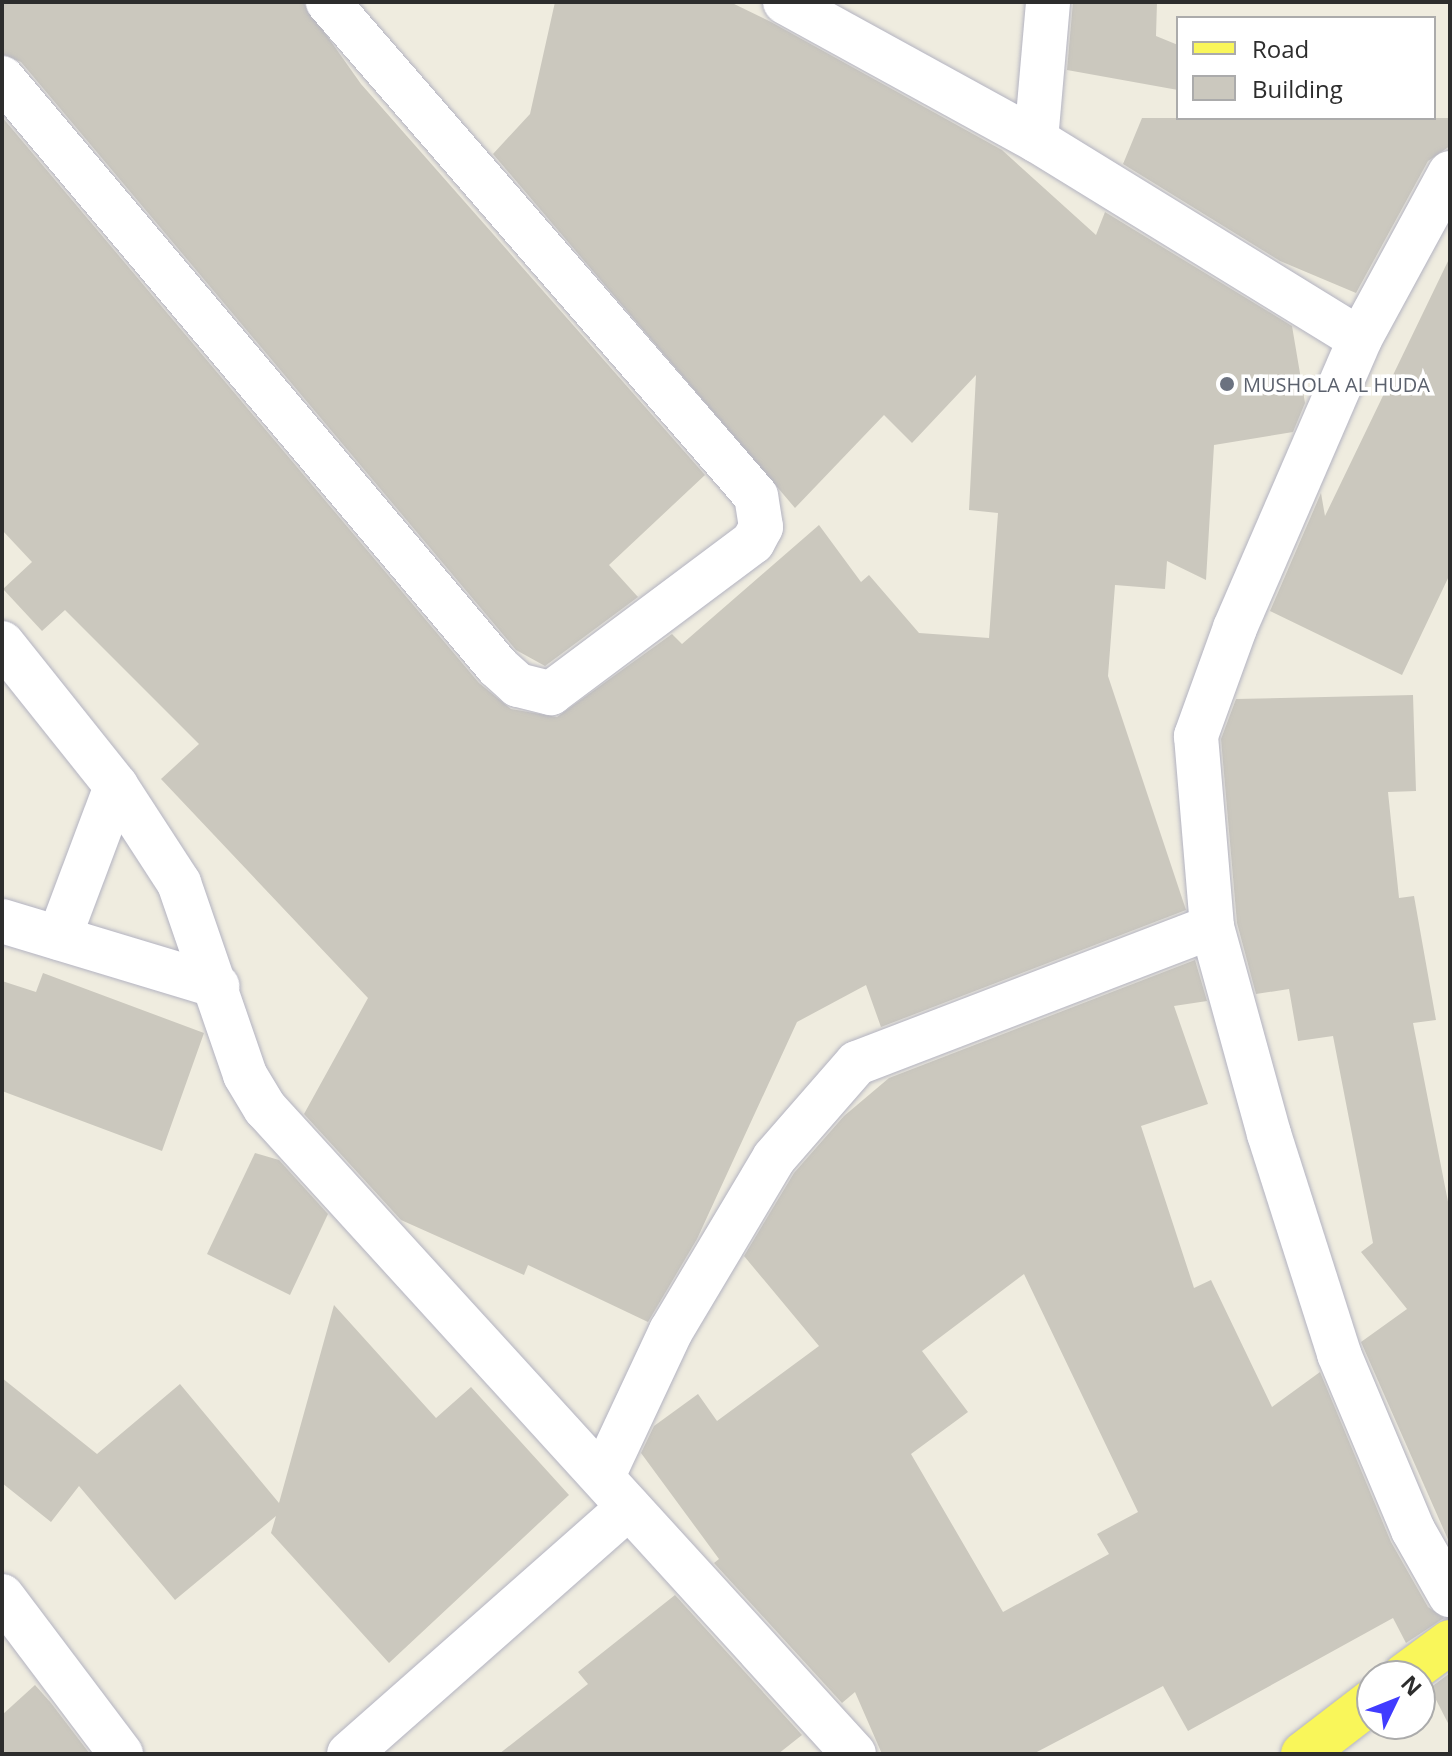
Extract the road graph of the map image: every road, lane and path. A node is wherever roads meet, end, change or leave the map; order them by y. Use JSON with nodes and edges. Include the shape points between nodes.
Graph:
{"nodes":[{"id":1,"x":328,"y":2,"type":"edge"},
{"id":2,"x":785,"y":2,"type":"edge"},
{"id":3,"x":1048,"y":2,"type":"edge"},
{"id":4,"x":2,"y":78,"type":"edge"},
{"id":5,"x":1036,"y":140,"type":"junction"},
{"id":6,"x":1450,"y":173,"type":"edge"},
{"id":7,"x":1360,"y":339,"type":"junction"},
{"id":8,"x":2,"y":643,"type":"edge"},
{"id":9,"x":116,"y":786,"type":"junction"},
{"id":10,"x":2,"y":921,"type":"edge"},
{"id":11,"x":1212,"y":927,"type":"junction"},
{"id":12,"x":59,"y":938,"type":"junction"},
{"id":13,"x":217,"y":986,"type":"junction"},
{"id":14,"x":616,"y":1491,"type":"junction"},
{"id":15,"x":1450,"y":1595,"type":"edge"},
{"id":16,"x":2,"y":1596,"type":"edge"},
{"id":17,"x":1450,"y":1642,"type":"edge"},
{"id":18,"x":1426,"y":1660,"type":"edge"},
{"id":19,"x":1356,"y":1716,"type":"edge"},
{"id":20,"x":1324,"y":1747,"type":"edge"},
{"id":21,"x":121,"y":1754,"type":"edge"},
{"id":22,"x":349,"y":1754,"type":"edge"},
{"id":23,"x":854,"y":1754,"type":"edge"}],
"edges":[{"from":1,"to":4,"type":"street","via":[[756,496],[761,527],[753,542],[551,693],[518,685],[498,667]]},
{"from":2,"to":5,"type":"street"},
{"from":3,"to":5,"type":"street"},
{"from":5,"to":7,"type":"street"},
{"from":6,"to":7,"type":"street"},
{"from":7,"to":11,"type":"street","via":[[1235,628],[1196,736]]},
{"from":8,"to":9,"type":"street"},
{"from":9,"to":12,"type":"street"},
{"from":9,"to":13,"type":"street","via":[[179,883]]},
{"from":10,"to":12,"type":"street"},
{"from":11,"to":14,"type":"street","via":[[857,1063],[774,1158],[671,1331]]},
{"from":11,"to":15,"type":"street","via":[[1339,1354],[1413,1530]]},
{"from":12,"to":13,"type":"street"},
{"from":13,"to":14,"type":"street","via":[[245,1075],[265,1108]]},
{"from":14,"to":22,"type":"street"},
{"from":14,"to":23,"type":"street"},
{"from":16,"to":21,"type":"street"},
{"from":17,"to":18,"type":"main road"},
{"from":19,"to":20,"type":"main road"}]}
